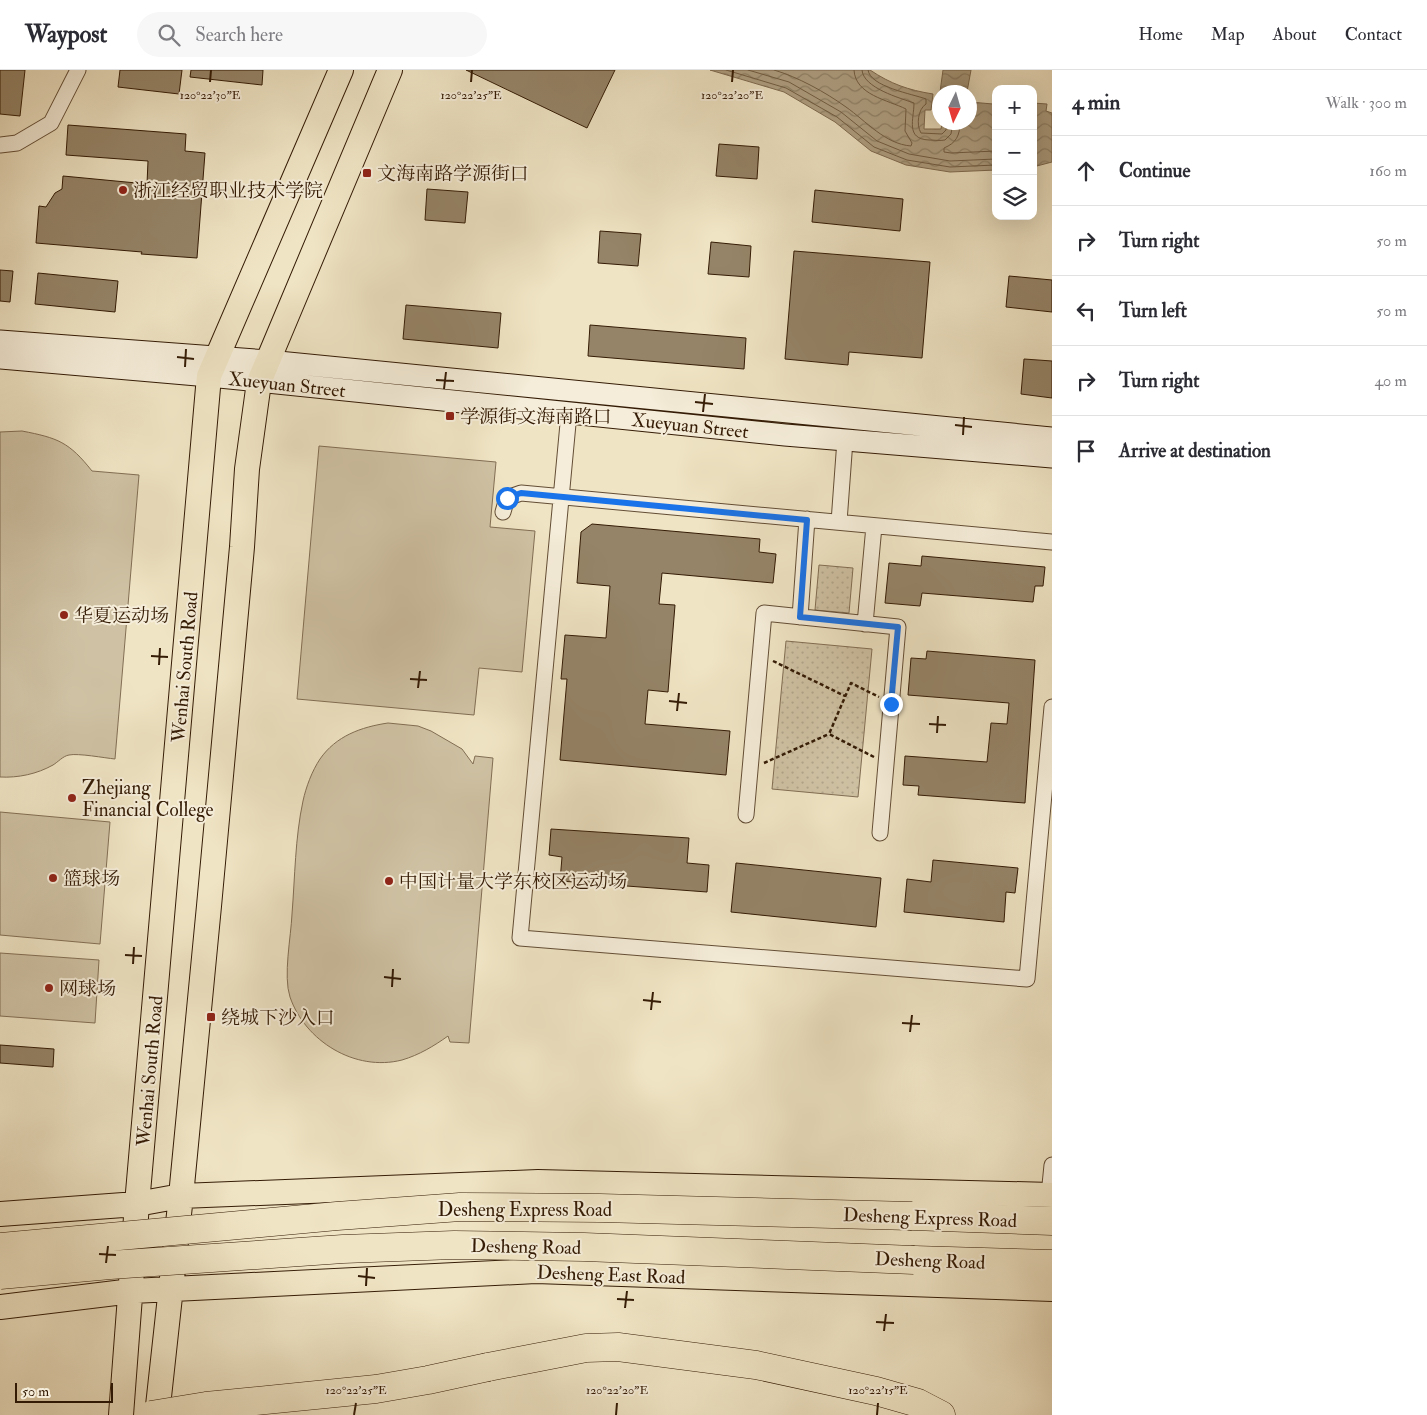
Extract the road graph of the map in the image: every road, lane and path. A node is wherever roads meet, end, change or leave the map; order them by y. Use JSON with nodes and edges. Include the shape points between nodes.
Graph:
{"nodes":[{"id":1,"x":78,"y":70,"type":"edge"},
{"id":2,"x":341,"y":70,"type":"edge"},
{"id":3,"x":390,"y":70,"type":"edge"},
{"id":4,"x":0,"y":145,"type":"edge"},
{"id":5,"x":0,"y":341,"type":"edge"},
{"id":6,"x":0,"y":358,"type":"edge"},
{"id":7,"x":213,"y":367,"type":"junction"},
{"id":8,"x":264,"y":371,"type":"junction"},
{"id":9,"x":568,"y":413,"type":"junction"},
{"id":10,"x":1052,"y":438,"type":"edge"},
{"id":11,"x":846,"y":440,"type":"junction"},
{"id":12,"x":1052,"y":457,"type":"edge"},
{"id":13,"x":561,"y":497,"type":"junction"},
{"id":14,"x":503,"y":512,"type":"dead end"},
{"id":15,"x":807,"y":520,"type":"junction"},
{"id":16,"x":839,"y":522,"type":"junction"},
{"id":17,"x":874,"y":526,"type":"junction"},
{"id":18,"x":1052,"y":542,"type":"edge"},
{"id":19,"x":800,"y":617,"type":"junction"},
{"id":20,"x":865,"y":624,"type":"junction"},
{"id":21,"x":760,"y":654,"type":"junction"},
{"id":22,"x":845,"y":696,"type":"junction"},
{"id":23,"x":891,"y":704,"type":"junction"},
{"id":24,"x":1052,"y":707,"type":"edge"},
{"id":25,"x":829,"y":734,"type":"junction"},
{"id":26,"x":886,"y":763,"type":"junction"},
{"id":27,"x":750,"y":770,"type":"junction"},
{"id":28,"x":746,"y":815,"type":"dead end"},
{"id":29,"x":880,"y":833,"type":"dead end"},
{"id":30,"x":1052,"y":1165,"type":"edge"},
{"id":31,"x":181,"y":1196,"type":"junction"},
{"id":32,"x":137,"y":1204,"type":"junction"},
{"id":33,"x":1051,"y":1204,"type":"edge"},
{"id":34,"x":4,"y":1213,"type":"edge"},
{"id":35,"x":0,"y":1247,"type":"edge"},
{"id":36,"x":1052,"y":1264,"type":"edge"},
{"id":37,"x":0,"y":1275,"type":"edge"},
{"id":38,"x":170,"y":1289,"type":"junction"},
{"id":39,"x":1052,"y":1289,"type":"edge"},
{"id":40,"x":132,"y":1291,"type":"junction"},
{"id":41,"x":0,"y":1307,"type":"edge"},
{"id":42,"x":121,"y":1415,"type":"edge"},
{"id":43,"x":151,"y":1415,"type":"edge"},
{"id":44,"x":157,"y":1415,"type":"edge"},
{"id":45,"x":941,"y":1415,"type":"edge"}],
"edges":[{"from":1,"to":4,"type":"street","via":[[51,123],[17,143]]},
{"from":2,"to":7,"type":"main road","name":"Wenhai South Road"},
{"from":3,"to":8,"type":"main road"},
{"from":5,"to":7,"type":"main road"},
{"from":6,"to":7,"type":"main road","name":"Xueyuan Street"},
{"from":7,"to":8,"type":"main road","name":"Xueyuan Street"},
{"from":7,"to":32,"type":"main road","name":"Wenhai South Road"},
{"from":8,"to":9,"type":"main road","name":"Xueyuan Street"},
{"from":8,"to":10,"type":"main road"},
{"from":8,"to":31,"type":"main road","via":[[247,469]]},
{"from":9,"to":11,"type":"main road","name":"Xueyuan Street"},
{"from":9,"to":13,"type":"street"},
{"from":11,"to":12,"type":"main road","name":"Xueyuan Street"},
{"from":11,"to":16,"type":"street"},
{"from":13,"to":14,"type":"street","via":[[521,493],[507,498]]},
{"from":13,"to":15,"type":"street"},
{"from":13,"to":24,"type":"street","via":[[520,938],[1027,979]]},
{"from":15,"to":16,"type":"street"},
{"from":15,"to":19,"type":"street"},
{"from":16,"to":17,"type":"street"},
{"from":17,"to":18,"type":"street"},
{"from":17,"to":20,"type":"street"},
{"from":19,"to":20,"type":"street"},
{"from":19,"to":21,"type":"street","via":[[764,614]]},
{"from":20,"to":23,"type":"street","via":[[898,627]]},
{"from":21,"to":22,"type":"path"},
{"from":21,"to":27,"type":"street"},
{"from":22,"to":23,"type":"path","via":[[851,683]]},
{"from":22,"to":25,"type":"path"},
{"from":23,"to":26,"type":"street"},
{"from":25,"to":26,"type":"path"},
{"from":25,"to":27,"type":"path"},
{"from":26,"to":29,"type":"street"},
{"from":27,"to":28,"type":"street"},
{"from":30,"to":33,"type":"street"},
{"from":31,"to":32,"type":"main road"},
{"from":31,"to":33,"type":"main road","via":[[538,1182]]},
{"from":31,"to":38,"type":"main road"},
{"from":32,"to":34,"type":"main road"},
{"from":32,"to":40,"type":"main road","name":"Wenhai South Road"},
{"from":33,"to":35,"type":"highway","name":"Desheng Express Road","bridge":true,"via":[[912,1216],[460,1207]]},
{"from":36,"to":37,"type":"highway","name":"Desheng Road","bridge":true,"via":[[454,1245],[343,1248]]},
{"from":38,"to":39,"type":"main road","name":"Desheng East Road","via":[[536,1271]]},
{"from":38,"to":40,"type":"main road","name":"Desheng East Road"},
{"from":38,"to":44,"type":"main road"},
{"from":40,"to":41,"type":"main road","name":"Desheng East Road"},
{"from":40,"to":42,"type":"main road","name":"Wenhai South Road"},
{"from":43,"to":45,"type":"highway","bridge":true,"via":[[206,1406],[376,1389],[586,1348],[618,1346],[756,1365],[876,1391],[918,1403]]}]}
